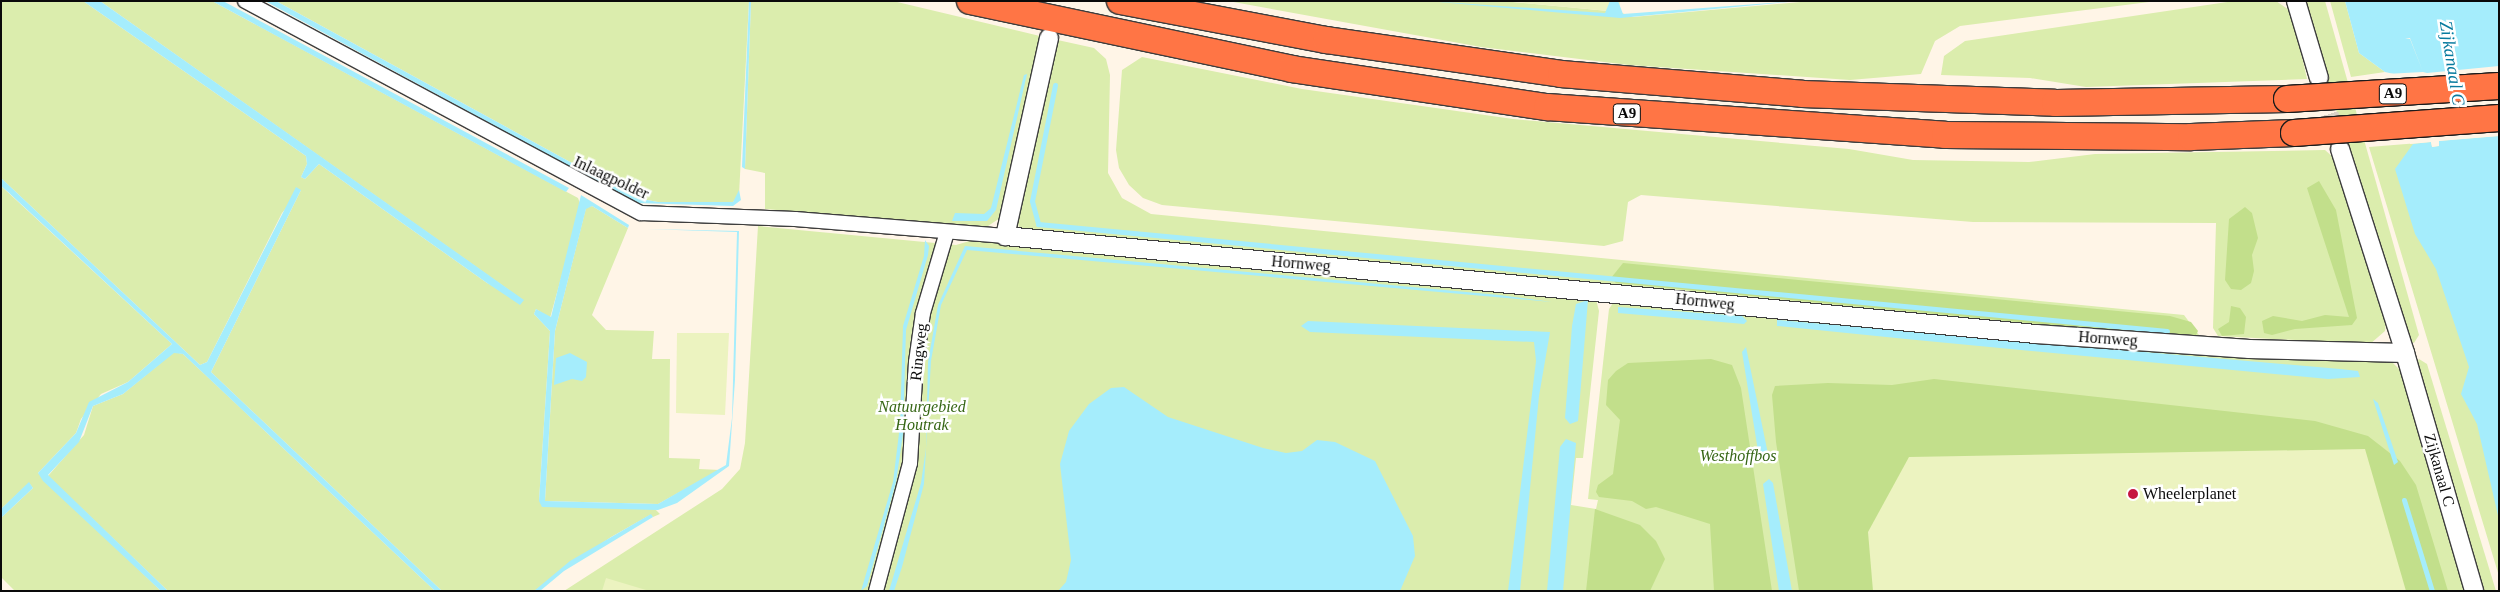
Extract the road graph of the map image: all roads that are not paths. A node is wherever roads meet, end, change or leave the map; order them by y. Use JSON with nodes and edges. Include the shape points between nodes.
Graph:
{"nodes":[{"id":1,"x":245,"y":1,"type":"edge"},
{"id":2,"x":970,"y":1,"type":"edge"},
{"id":3,"x":1120,"y":1,"type":"edge"},
{"id":4,"x":2296,"y":1,"type":"edge"},
{"id":5,"x":1049,"y":38,"type":"dead end"},
{"id":6,"x":2319,"y":78,"type":"tunnel mouth"},
{"id":7,"x":2499,"y":86,"type":"edge"},
{"id":8,"x":2499,"y":118,"type":"edge"},
{"id":9,"x":2340,"y":149,"type":"tunnel mouth"},
{"id":10,"x":947,"y":232,"type":"junction"},
{"id":11,"x":1005,"y":236,"type":"junction"},
{"id":12,"x":2405,"y":353,"type":"junction"},
{"id":13,"x":876,"y":591,"type":"edge"},
{"id":14,"x":2474,"y":591,"type":"edge"}],
"edges":[{"from":1,"to":10,"type":"street","name":"Inlaagpolder","via":[[641,213],[795,219]]},
{"from":2,"to":8,"type":"highway","number":"A9","bridge":true,"via":[[1292,69],[1556,108],[1945,136],[2191,137]]},
{"from":3,"to":7,"type":"highway","number":"A9","bridge":true,"via":[[1326,40],[1561,74],[1793,94],[2055,103],[2287,99]]},
{"from":4,"to":6,"type":"street"},
{"from":5,"to":11,"type":"street"},
{"from":9,"to":12,"type":"street","name":"Zijkanaal C"},
{"from":10,"to":11,"type":"street","name":"Inlaagpolder"},
{"from":10,"to":13,"type":"street","name":"Ringweg","via":[[923,312],[916,362],[910,463]]},
{"from":11,"to":12,"type":"street","name":"Hornweg","via":[[2036,334],[2249,349]]},
{"from":12,"to":14,"type":"street","name":"Zijkanaal C"}]}
